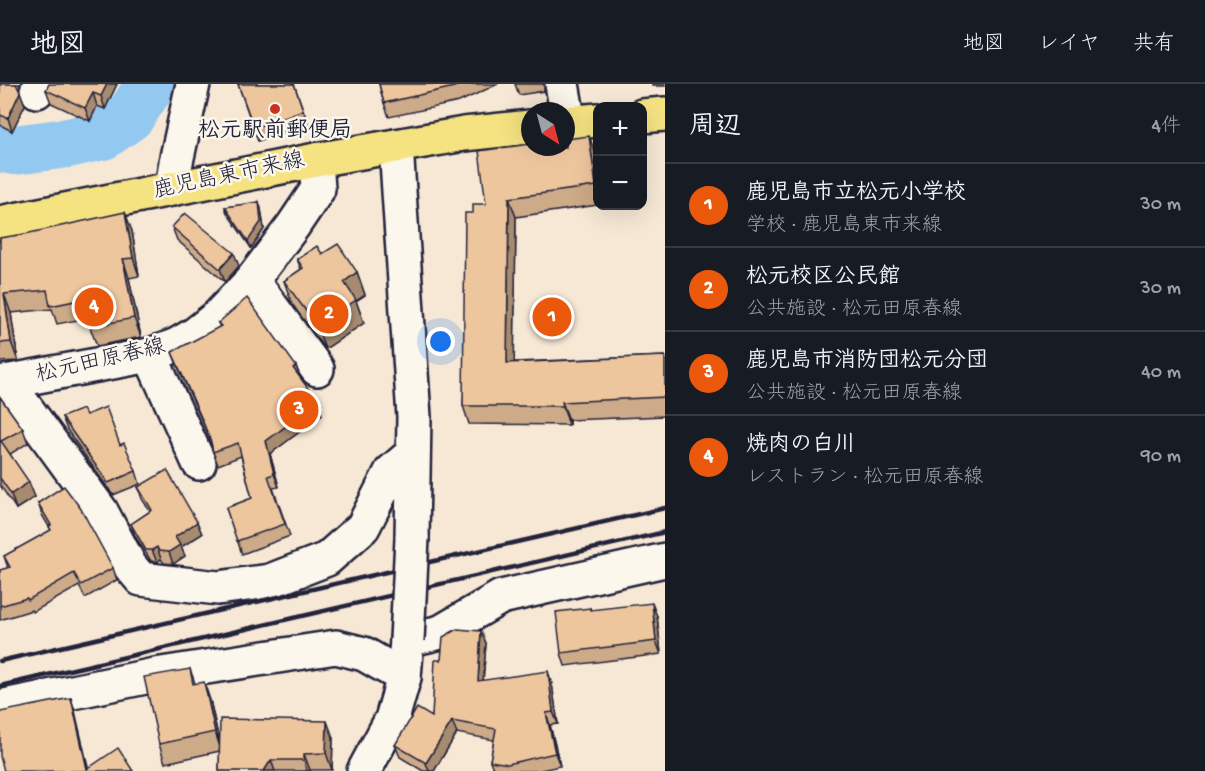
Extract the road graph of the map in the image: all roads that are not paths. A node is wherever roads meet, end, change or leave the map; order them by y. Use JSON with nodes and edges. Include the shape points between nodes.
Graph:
{"nodes":[{"id":1,"x":193,"y":84,"type":"edge"},
{"id":2,"x":562,"y":84,"type":"edge"},
{"id":3,"x":665,"y":114,"type":"edge"},
{"id":4,"x":647,"y":116,"type":"edge"},
{"id":5,"x":578,"y":122,"type":"edge"},
{"id":6,"x":521,"y":128,"type":"edge"},
{"id":7,"x":396,"y":146,"type":"junction"},
{"id":8,"x":316,"y":160,"type":"junction"},
{"id":9,"x":172,"y":189,"type":"junction"},
{"id":10,"x":0,"y":223,"type":"edge"},
{"id":11,"x":252,"y":280,"type":"junction"},
{"id":12,"x":150,"y":355,"type":"junction"},
{"id":13,"x":317,"y":369,"type":"dead end"},
{"id":14,"x":4,"y":383,"type":"edge"},
{"id":15,"x":413,"y":453,"type":"junction"},
{"id":16,"x":199,"y":463,"type":"dead end"},
{"id":17,"x":665,"y":560,"type":"edge"},
{"id":18,"x":407,"y":640,"type":"junction"},
{"id":19,"x":404,"y":677,"type":"junction"},
{"id":20,"x":0,"y":707,"type":"edge"},
{"id":21,"x":364,"y":771,"type":"edge"}],
"edges":[{"from":1,"to":9,"type":"street"},
{"from":2,"to":5,"type":"street"},
{"from":3,"to":4,"type":"main road"},
{"from":6,"to":7,"type":"main road","name":"鹿児島東市来線"},
{"from":7,"to":8,"type":"main road","name":"鹿児島東市来線"},
{"from":7,"to":15,"type":"street"},
{"from":8,"to":9,"type":"main road","name":"鹿児島東市来線"},
{"from":8,"to":11,"type":"street","name":"松元田原春線","via":[[318,189]]},
{"from":9,"to":10,"type":"main road","name":"鹿児島東市来線"},
{"from":11,"to":12,"type":"street","name":"松元田原春線","via":[[194,335]]},
{"from":11,"to":13,"type":"street"},
{"from":12,"to":14,"type":"street","name":"松元田原春線"},
{"from":12,"to":16,"type":"street"},
{"from":14,"to":15,"type":"street","via":[[101,511],[141,579],[218,588],[270,581],[327,559],[363,527],[391,472]]},
{"from":15,"to":18,"type":"street","bridge":true},
{"from":17,"to":18,"type":"street","via":[[501,597],[441,632]]},
{"from":18,"to":19,"type":"street"},
{"from":19,"to":20,"type":"street","via":[[364,654],[336,647],[155,675]]},
{"from":19,"to":21,"type":"street","via":[[392,719]]}]}
